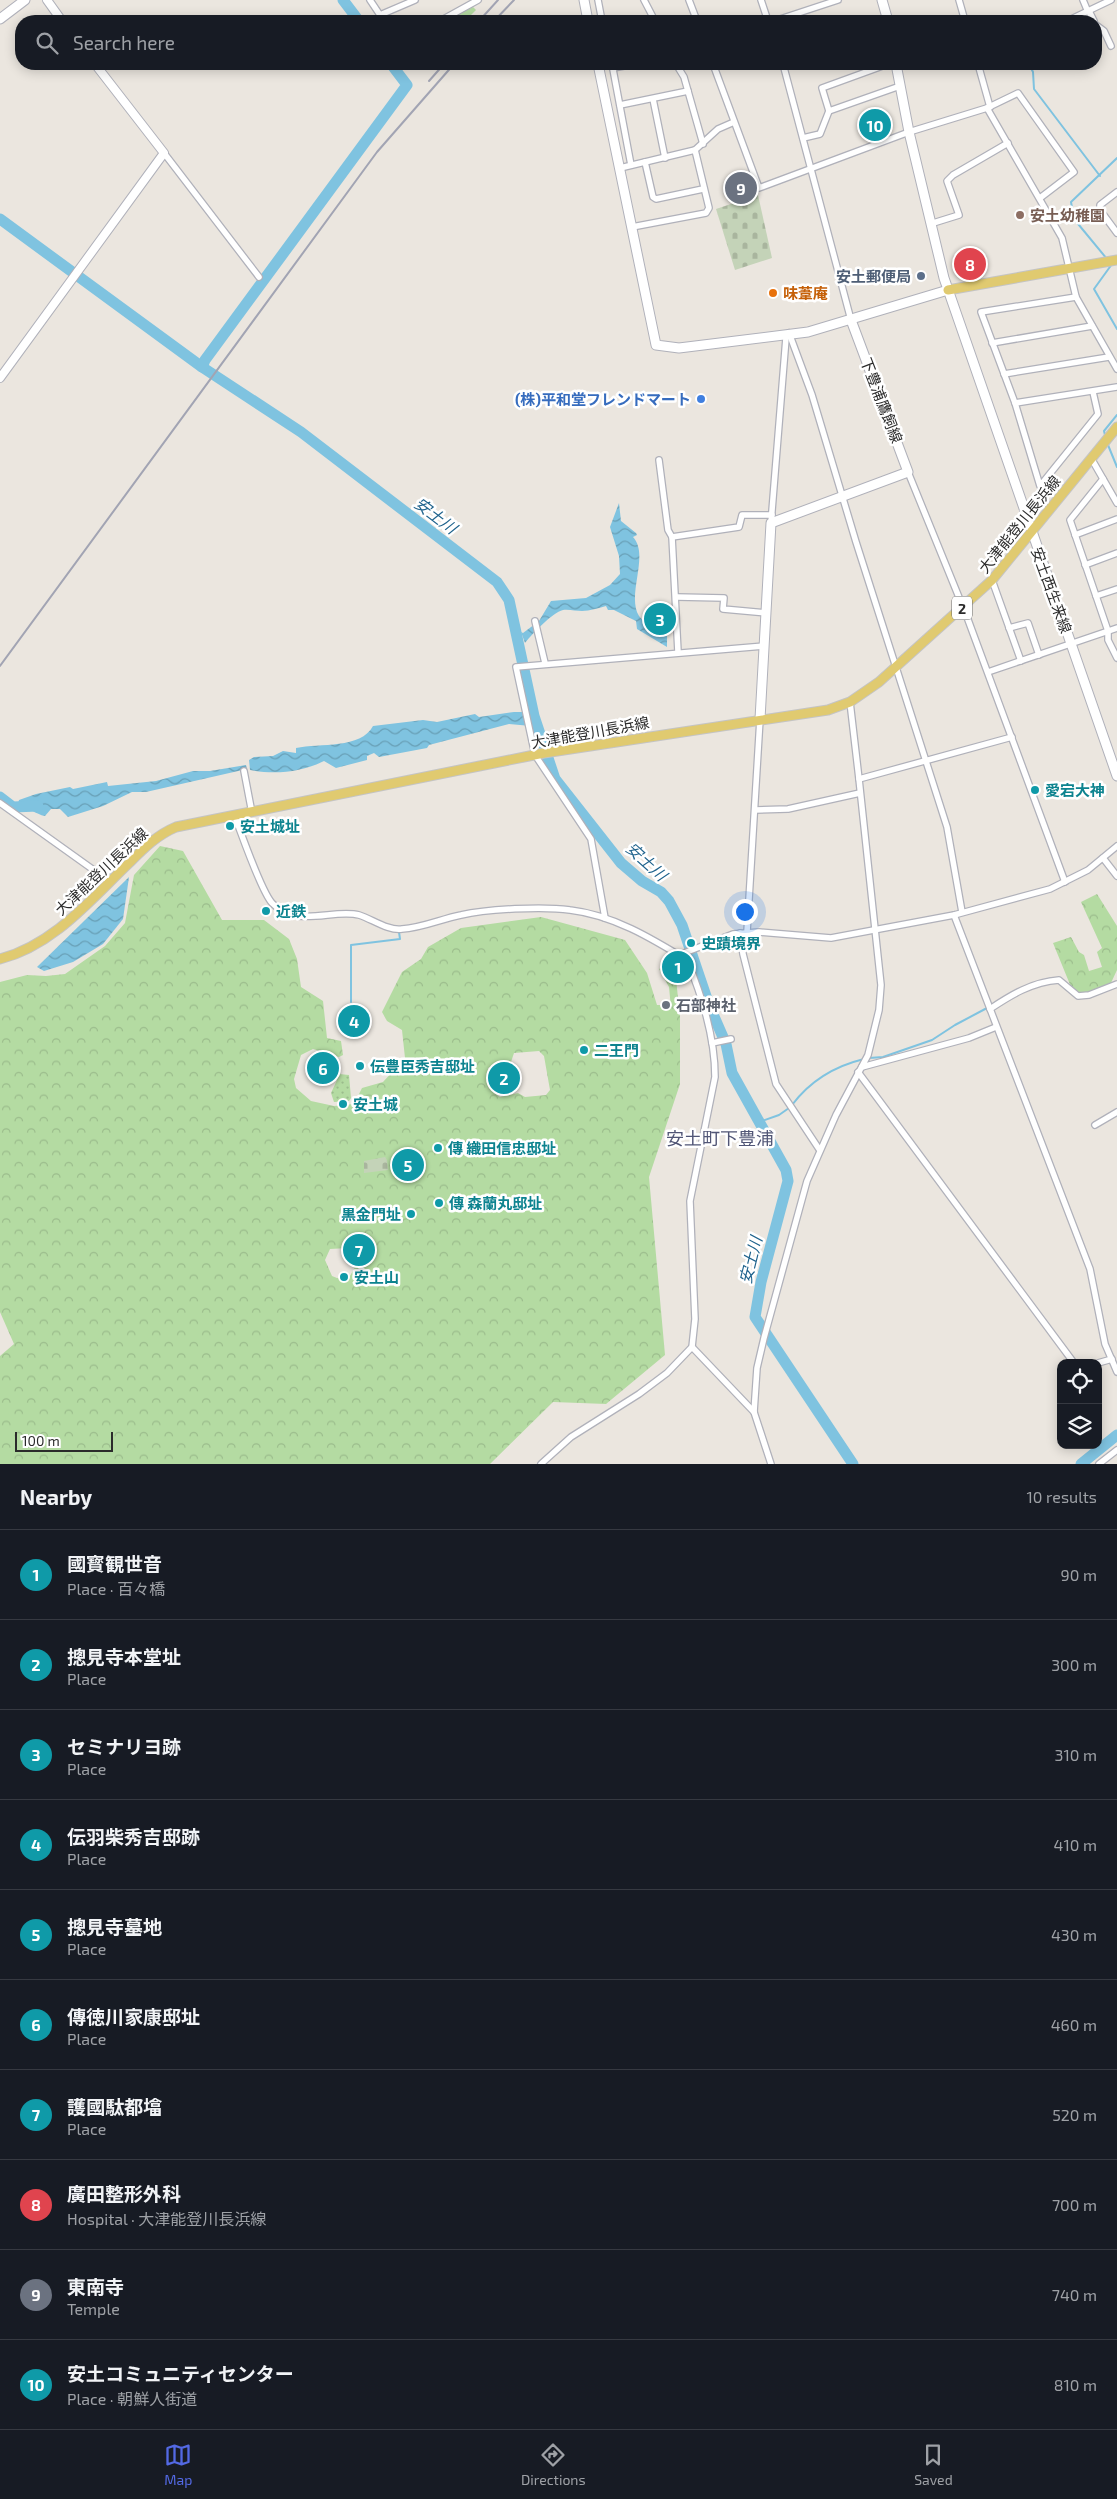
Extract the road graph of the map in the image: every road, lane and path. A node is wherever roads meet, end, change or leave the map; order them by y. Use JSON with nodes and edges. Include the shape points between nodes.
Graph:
{"nodes":[{"id":1,"x":25,"y":0,"type":"edge"},
{"id":2,"x":47,"y":0,"type":"edge"},
{"id":3,"x":370,"y":0,"type":"edge"},
{"id":4,"x":415,"y":0,"type":"edge"},
{"id":5,"x":478,"y":0,"type":"edge"},
{"id":6,"x":584,"y":0,"type":"edge"},
{"id":7,"x":598,"y":0,"type":"edge"},
{"id":8,"x":644,"y":0,"type":"edge"},
{"id":9,"x":689,"y":0,"type":"edge"},
{"id":10,"x":761,"y":0,"type":"edge"},
{"id":11,"x":838,"y":0,"type":"edge"},
{"id":12,"x":882,"y":0,"type":"edge"},
{"id":13,"x":959,"y":0,"type":"edge"},
{"id":14,"x":1083,"y":0,"type":"edge"},
{"id":15,"x":1111,"y":0,"type":"edge"},
{"id":16,"x":1088,"y":11,"type":"junction"},
{"id":17,"x":58,"y":15,"type":"edge"},
{"id":18,"x":380,"y":15,"type":"joint"},
{"id":19,"x":451,"y":15,"type":"edge"},
{"id":20,"x":587,"y":15,"type":"edge"},
{"id":21,"x":601,"y":15,"type":"edge"},
{"id":22,"x":651,"y":15,"type":"edge"},
{"id":23,"x":695,"y":15,"type":"edge"},
{"id":24,"x":766,"y":15,"type":"edge"},
{"id":25,"x":792,"y":15,"type":"edge"},
{"id":26,"x":886,"y":15,"type":"edge"},
{"id":27,"x":963,"y":15,"type":"edge"},
{"id":28,"x":1080,"y":15,"type":"edge"},
{"id":29,"x":1090,"y":15,"type":"edge"},
{"id":30,"x":0,"y":19,"type":"edge"},
{"id":31,"x":1102,"y":29,"type":"edge"},
{"id":32,"x":1111,"y":46,"type":"dead end"},
{"id":33,"x":100,"y":70,"type":"edge"},
{"id":34,"x":599,"y":70,"type":"edge"},
{"id":35,"x":613,"y":70,"type":"edge"},
{"id":36,"x":680,"y":70,"type":"edge"},
{"id":37,"x":715,"y":70,"type":"edge"},
{"id":38,"x":785,"y":70,"type":"edge"},
{"id":39,"x":872,"y":70,"type":"edge"},
{"id":40,"x":897,"y":70,"type":"edge"},
{"id":41,"x":980,"y":70,"type":"edge"},
{"id":42,"x":900,"y":86,"type":"junction"},
{"id":43,"x":688,"y":91,"type":"junction"},
{"id":44,"x":653,"y":99,"type":"junction"},
{"id":45,"x":620,"y":105,"type":"junction"},
{"id":46,"x":989,"y":107,"type":"junction"},
{"id":47,"x":829,"y":111,"type":"junction"},
{"id":48,"x":734,"y":122,"type":"junction"},
{"id":49,"x":909,"y":132,"type":"junction"},
{"id":50,"x":803,"y":138,"type":"junction"},
{"id":51,"x":1008,"y":143,"type":"junction"},
{"id":52,"x":703,"y":144,"type":"junction"},
{"id":53,"x":695,"y":150,"type":"junction"},
{"id":54,"x":164,"y":153,"type":"junction"},
{"id":55,"x":665,"y":158,"type":"junction"},
{"id":56,"x":645,"y":162,"type":"junction"},
{"id":57,"x":631,"y":165,"type":"junction"},
{"id":58,"x":620,"y":168,"type":"junction"},
{"id":59,"x":810,"y":170,"type":"junction"},
{"id":60,"x":703,"y":189,"type":"junction"},
{"id":61,"x":1117,"y":192,"type":"edge"},
{"id":62,"x":1040,"y":198,"type":"junction"},
{"id":63,"x":930,"y":224,"type":"junction"},
{"id":64,"x":632,"y":227,"type":"junction"},
{"id":65,"x":1117,"y":232,"type":"edge"},
{"id":66,"x":1117,"y":260,"type":"edge"},
{"id":67,"x":1068,"y":268,"type":"junction"},
{"id":68,"x":259,"y":277,"type":"dead end"},
{"id":69,"x":948,"y":290,"type":"junction"},
{"id":70,"x":1076,"y":297,"type":"junction"},
{"id":71,"x":851,"y":320,"type":"junction"},
{"id":72,"x":1092,"y":326,"type":"junction"},
{"id":73,"x":789,"y":333,"type":"junction"},
{"id":74,"x":992,"y":342,"type":"junction"},
{"id":75,"x":1109,"y":357,"type":"junction"},
{"id":76,"x":1117,"y":369,"type":"edge"},
{"id":77,"x":1004,"y":374,"type":"junction"},
{"id":78,"x":0,"y":378,"type":"edge"},
{"id":79,"x":1117,"y":387,"type":"edge"},
{"id":80,"x":1092,"y":392,"type":"junction"},
{"id":81,"x":1015,"y":403,"type":"junction"},
{"id":82,"x":1117,"y":427,"type":"edge"},
{"id":83,"x":1091,"y":458,"type":"junction"},
{"id":84,"x":659,"y":460,"type":"dead end"},
{"id":85,"x":908,"y":472,"type":"junction"},
{"id":86,"x":1103,"y":479,"type":"junction"},
{"id":87,"x":844,"y":496,"type":"junction"},
{"id":88,"x":1117,"y":503,"type":"edge"},
{"id":89,"x":771,"y":519,"type":"junction"},
{"id":90,"x":1117,"y":519,"type":"edge"},
{"id":91,"x":1031,"y":531,"type":"junction"},
{"id":92,"x":1075,"y":535,"type":"junction"},
{"id":93,"x":672,"y":537,"type":"junction"},
{"id":94,"x":1117,"y":553,"type":"edge"},
{"id":95,"x":1085,"y":565,"type":"junction"},
{"id":96,"x":992,"y":580,"type":"junction"},
{"id":97,"x":1117,"y":589,"type":"edge"},
{"id":98,"x":1096,"y":596,"type":"junction"},
{"id":99,"x":677,"y":597,"type":"junction"},
{"id":100,"x":963,"y":607,"type":"junction"},
{"id":101,"x":766,"y":613,"type":"junction"},
{"id":102,"x":535,"y":622,"type":"dead end"},
{"id":103,"x":1009,"y":628,"type":"junction"},
{"id":104,"x":1117,"y":628,"type":"edge"},
{"id":105,"x":1108,"y":631,"type":"junction"},
{"id":106,"x":1072,"y":644,"type":"junction"},
{"id":107,"x":765,"y":646,"type":"junction"},
{"id":108,"x":678,"y":652,"type":"junction"},
{"id":109,"x":1039,"y":654,"type":"junction"},
{"id":110,"x":1117,"y":658,"type":"edge"},
{"id":111,"x":1021,"y":661,"type":"junction"},
{"id":112,"x":546,"y":664,"type":"junction"},
{"id":113,"x":896,"y":667,"type":"junction"},
{"id":114,"x":988,"y":672,"type":"junction"},
{"id":115,"x":850,"y":702,"type":"junction"},
{"id":116,"x":760,"y":719,"type":"junction"},
{"id":117,"x":1012,"y":737,"type":"junction"},
{"id":118,"x":543,"y":753,"type":"junction"},
{"id":119,"x":926,"y":761,"type":"junction"},
{"id":120,"x":244,"y":771,"type":"dead end"},
{"id":121,"x":1117,"y":776,"type":"edge"},
{"id":122,"x":859,"y":779,"type":"junction"},
{"id":123,"x":860,"y":793,"type":"junction"},
{"id":124,"x":0,"y":804,"type":"edge"},
{"id":125,"x":755,"y":810,"type":"junction"},
{"id":126,"x":252,"y":813,"type":"junction"},
{"id":127,"x":235,"y":817,"type":"junction"},
{"id":128,"x":1117,"y":846,"type":"edge"},
{"id":129,"x":1102,"y":858,"type":"junction"},
{"id":130,"x":1117,"y":876,"type":"edge"},
{"id":131,"x":109,"y":881,"type":"junction"},
{"id":132,"x":1066,"y":882,"type":"junction"},
{"id":133,"x":962,"y":912,"type":"junction"},
{"id":134,"x":954,"y":915,"type":"junction"},
{"id":135,"x":605,"y":918,"type":"junction"},
{"id":136,"x":875,"y":931,"type":"junction"},
{"id":137,"x":744,"y":933,"type":"junction"},
{"id":138,"x":680,"y":954,"type":"junction"},
{"id":139,"x":0,"y":959,"type":"edge"},
{"id":140,"x":1117,"y":984,"type":"edge"},
{"id":141,"x":990,"y":1009,"type":"junction"},
{"id":142,"x":996,"y":1027,"type":"junction"},
{"id":143,"x":731,"y":1039,"type":"dead end"},
{"id":144,"x":712,"y":1043,"type":"junction"},
{"id":145,"x":861,"y":1067,"type":"junction"},
{"id":146,"x":1117,"y":1112,"type":"edge"},
{"id":147,"x":1096,"y":1125,"type":"dead end"},
{"id":148,"x":819,"y":1149,"type":"junction"},
{"id":149,"x":692,"y":1347,"type":"junction"},
{"id":150,"x":1071,"y":1359,"type":"edge"},
{"id":151,"x":1112,"y":1360,"type":"junction"},
{"id":152,"x":1102,"y":1362,"type":"edge"},
{"id":153,"x":1117,"y":1372,"type":"edge"},
{"id":154,"x":754,"y":1412,"type":"junction"},
{"id":155,"x":1117,"y":1450,"type":"edge"},
{"id":156,"x":541,"y":1464,"type":"edge"},
{"id":157,"x":770,"y":1464,"type":"edge"},
{"id":158,"x":1099,"y":1464,"type":"edge"}],
"edges":[{"from":1,"to":30,"type":"main road"},
{"from":2,"to":17,"type":"street"},
{"from":3,"to":18,"type":"street"},
{"from":4,"to":18,"type":"street"},
{"from":5,"to":19,"type":"street"},
{"from":6,"to":20,"type":"main road"},
{"from":7,"to":21,"type":"street"},
{"from":8,"to":22,"type":"street"},
{"from":9,"to":23,"type":"street"},
{"from":10,"to":24,"type":"street"},
{"from":11,"to":25,"type":"street"},
{"from":12,"to":26,"type":"main road"},
{"from":13,"to":27,"type":"street"},
{"from":14,"to":16,"type":"street"},
{"from":15,"to":16,"type":"street"},
{"from":16,"to":28,"type":"street"},
{"from":16,"to":29,"type":"street"},
{"from":31,"to":32,"type":"street"},
{"from":33,"to":54,"type":"street"},
{"from":34,"to":58,"type":"main road"},
{"from":35,"to":45,"type":"street"},
{"from":36,"to":43,"type":"street"},
{"from":37,"to":48,"type":"street"},
{"from":38,"to":50,"type":"street"},
{"from":39,"to":47,"type":"street","via":[[822,88]]},
{"from":40,"to":42,"type":"main road"},
{"from":41,"to":46,"type":"street"},
{"from":42,"to":47,"type":"street"},
{"from":42,"to":49,"type":"main road"},
{"from":43,"to":44,"type":"street"},
{"from":43,"to":52,"type":"street"},
{"from":44,"to":45,"type":"street"},
{"from":44,"to":55,"type":"street"},
{"from":45,"to":57,"type":"street"},
{"from":46,"to":49,"type":"street"},
{"from":46,"to":51,"type":"street"},
{"from":46,"to":62,"type":"street","via":[[1018,93],[1074,172]]},
{"from":47,"to":50,"type":"street","via":[[820,134]]},
{"from":48,"to":52,"type":"street","via":[[718,129]]},
{"from":48,"to":59,"type":"street","via":[[759,188]]},
{"from":49,"to":59,"type":"street"},
{"from":49,"to":63,"type":"main road"},
{"from":50,"to":59,"type":"street"},
{"from":51,"to":62,"type":"street"},
{"from":51,"to":63,"type":"street","via":[[952,175],[947,181],[959,215]]},
{"from":52,"to":53,"type":"street"},
{"from":53,"to":55,"type":"street"},
{"from":53,"to":60,"type":"street"},
{"from":54,"to":68,"type":"street"},
{"from":54,"to":78,"type":"street"},
{"from":55,"to":56,"type":"street"},
{"from":56,"to":57,"type":"street"},
{"from":56,"to":60,"type":"street","via":[[656,199]]},
{"from":57,"to":58,"type":"street"},
{"from":58,"to":64,"type":"main road"},
{"from":59,"to":71,"type":"street"},
{"from":60,"to":64,"type":"street","via":[[709,208],[706,212]]},
{"from":61,"to":65,"type":"street","via":[[1100,205],[1100,210]]},
{"from":62,"to":67,"type":"street","via":[[1062,238]]},
{"from":63,"to":69,"type":"main road"},
{"from":64,"to":73,"type":"main road","via":[[656,345],[679,348]]},
{"from":66,"to":67,"type":"main road"},
{"from":67,"to":69,"type":"main road"},
{"from":67,"to":70,"type":"street"},
{"from":69,"to":71,"type":"main road"},
{"from":69,"to":91,"type":"main road","name":"安土西生来線"},
{"from":70,"to":72,"type":"street"},
{"from":70,"to":74,"type":"street","via":[[980,312]]},
{"from":71,"to":73,"type":"main road","via":[[808,332]]},
{"from":71,"to":85,"type":"main road","name":"下豊浦鷹飼線"},
{"from":72,"to":74,"type":"street"},
{"from":72,"to":75,"type":"street"},
{"from":73,"to":87,"type":"street"},
{"from":73,"to":89,"type":"street","via":[[786,338]]},
{"from":74,"to":77,"type":"street"},
{"from":75,"to":76,"type":"street"},
{"from":75,"to":77,"type":"street"},
{"from":77,"to":81,"type":"street"},
{"from":79,"to":80,"type":"street"},
{"from":80,"to":81,"type":"street"},
{"from":80,"to":81,"type":"street","via":[[1098,414],[1040,486]]},
{"from":82,"to":83,"type":"main road","name":"大津能登川長浜線","number":"2"},
{"from":83,"to":86,"type":"street"},
{"from":83,"to":91,"type":"main road","name":"大津能登川長浜線","number":"2"},
{"from":84,"to":93,"type":"street","via":[[668,530]]},
{"from":85,"to":87,"type":"main road"},
{"from":85,"to":100,"type":"street"},
{"from":86,"to":88,"type":"street"},
{"from":86,"to":92,"type":"street","via":[[1070,520]]},
{"from":87,"to":89,"type":"main road"},
{"from":87,"to":113,"type":"street"},
{"from":89,"to":93,"type":"street","via":[[742,515],[739,527]]},
{"from":89,"to":101,"type":"main road"},
{"from":90,"to":92,"type":"street"},
{"from":91,"to":96,"type":"main road","name":"大津能登川長浜線","number":"2"},
{"from":91,"to":106,"type":"main road","name":"安土西生来線"},
{"from":92,"to":95,"type":"street"},
{"from":93,"to":99,"type":"street"},
{"from":94,"to":95,"type":"street"},
{"from":95,"to":98,"type":"street"},
{"from":96,"to":100,"type":"main road","name":"大津能登川長浜線","number":"2"},
{"from":96,"to":103,"type":"street"},
{"from":97,"to":98,"type":"street"},
{"from":98,"to":105,"type":"street"},
{"from":99,"to":101,"type":"street","via":[[724,598],[723,609]]},
{"from":99,"to":108,"type":"street"},
{"from":100,"to":113,"type":"main road","name":"大津能登川長浜線","number":"2"},
{"from":100,"to":114,"type":"street"},
{"from":101,"to":107,"type":"main road"},
{"from":102,"to":112,"type":"street"},
{"from":103,"to":109,"type":"street","via":[[1028,623]]},
{"from":103,"to":111,"type":"street"},
{"from":104,"to":105,"type":"street"},
{"from":105,"to":106,"type":"street"},
{"from":105,"to":110,"type":"street","via":[[1108,640]]},
{"from":106,"to":109,"type":"street"},
{"from":106,"to":121,"type":"main road","name":"安土西生来線"},
{"from":107,"to":108,"type":"street"},
{"from":107,"to":116,"type":"main road"},
{"from":108,"to":112,"type":"street"},
{"from":109,"to":111,"type":"street"},
{"from":111,"to":114,"type":"street"},
{"from":112,"to":118,"type":"street","via":[[516,667],[530,730]]},
{"from":113,"to":115,"type":"main road","name":"大津能登川長浜線","number":"2"},
{"from":113,"to":119,"type":"street"},
{"from":114,"to":117,"type":"street"},
{"from":115,"to":116,"type":"main road","name":"大津能登川長浜線","number":"2","via":[[828,710]]},
{"from":115,"to":122,"type":"street"},
{"from":116,"to":118,"type":"main road","name":"大津能登川長浜線","number":"2"},
{"from":116,"to":125,"type":"street"},
{"from":117,"to":119,"type":"street"},
{"from":117,"to":132,"type":"street"},
{"from":118,"to":126,"type":"main road","name":"大津能登川長浜線","number":"2"},
{"from":118,"to":135,"type":"street","via":[[591,838]]},
{"from":119,"to":122,"type":"street"},
{"from":119,"to":133,"type":"street","via":[[947,828]]},
{"from":120,"to":126,"type":"street"},
{"from":122,"to":123,"type":"street"},
{"from":123,"to":125,"type":"street","via":[[788,809]]},
{"from":123,"to":136,"type":"street"},
{"from":124,"to":131,"type":"street"},
{"from":125,"to":137,"type":"street"},
{"from":126,"to":127,"type":"main road","name":"大津能登川長浜線","number":"2"},
{"from":127,"to":131,"type":"main road","name":"大津能登川長浜線","number":"2","via":[[168,830]]},
{"from":127,"to":135,"type":"street","via":[[268,897],[279,909],[298,915],[358,914],[399,930],[462,914],[549,908]]},
{"from":128,"to":129,"type":"street"},
{"from":129,"to":130,"type":"street"},
{"from":129,"to":132,"type":"street"},
{"from":131,"to":139,"type":"main road","name":"大津能登川長浜線","number":"2","via":[[44,940]]},
{"from":132,"to":133,"type":"street"},
{"from":133,"to":134,"type":"street"},
{"from":134,"to":136,"type":"street"},
{"from":134,"to":141,"type":"street"},
{"from":135,"to":138,"type":"street"},
{"from":136,"to":137,"type":"street","via":[[831,938]]},
{"from":136,"to":145,"type":"street","via":[[881,985],[879,1010],[868,1055]]},
{"from":137,"to":138,"type":"street"},
{"from":137,"to":148,"type":"street","via":[[745,963],[776,1084]]},
{"from":138,"to":144,"type":"street","via":[[687,960],[693,974]]},
{"from":140,"to":141,"type":"street","via":[[1078,996],[1058,980],[1049,981],[1028,987]]},
{"from":141,"to":142,"type":"street"},
{"from":142,"to":145,"type":"street","via":[[969,1038]]},
{"from":142,"to":151,"type":"street","via":[[1090,1269],[1105,1344]]},
{"from":143,"to":144,"type":"street"},
{"from":144,"to":149,"type":"street","via":[[715,1077],[690,1201],[695,1319]]},
{"from":145,"to":148,"type":"street"},
{"from":145,"to":150,"type":"street"},
{"from":146,"to":147,"type":"street"},
{"from":148,"to":154,"type":"street","via":[[806,1181],[764,1338],[755,1383]]},
{"from":149,"to":154,"type":"street"},
{"from":149,"to":156,"type":"street","via":[[653,1383],[571,1437]]},
{"from":151,"to":152,"type":"street"},
{"from":151,"to":153,"type":"street"},
{"from":154,"to":157,"type":"street"},
{"from":155,"to":158,"type":"street"}]}
